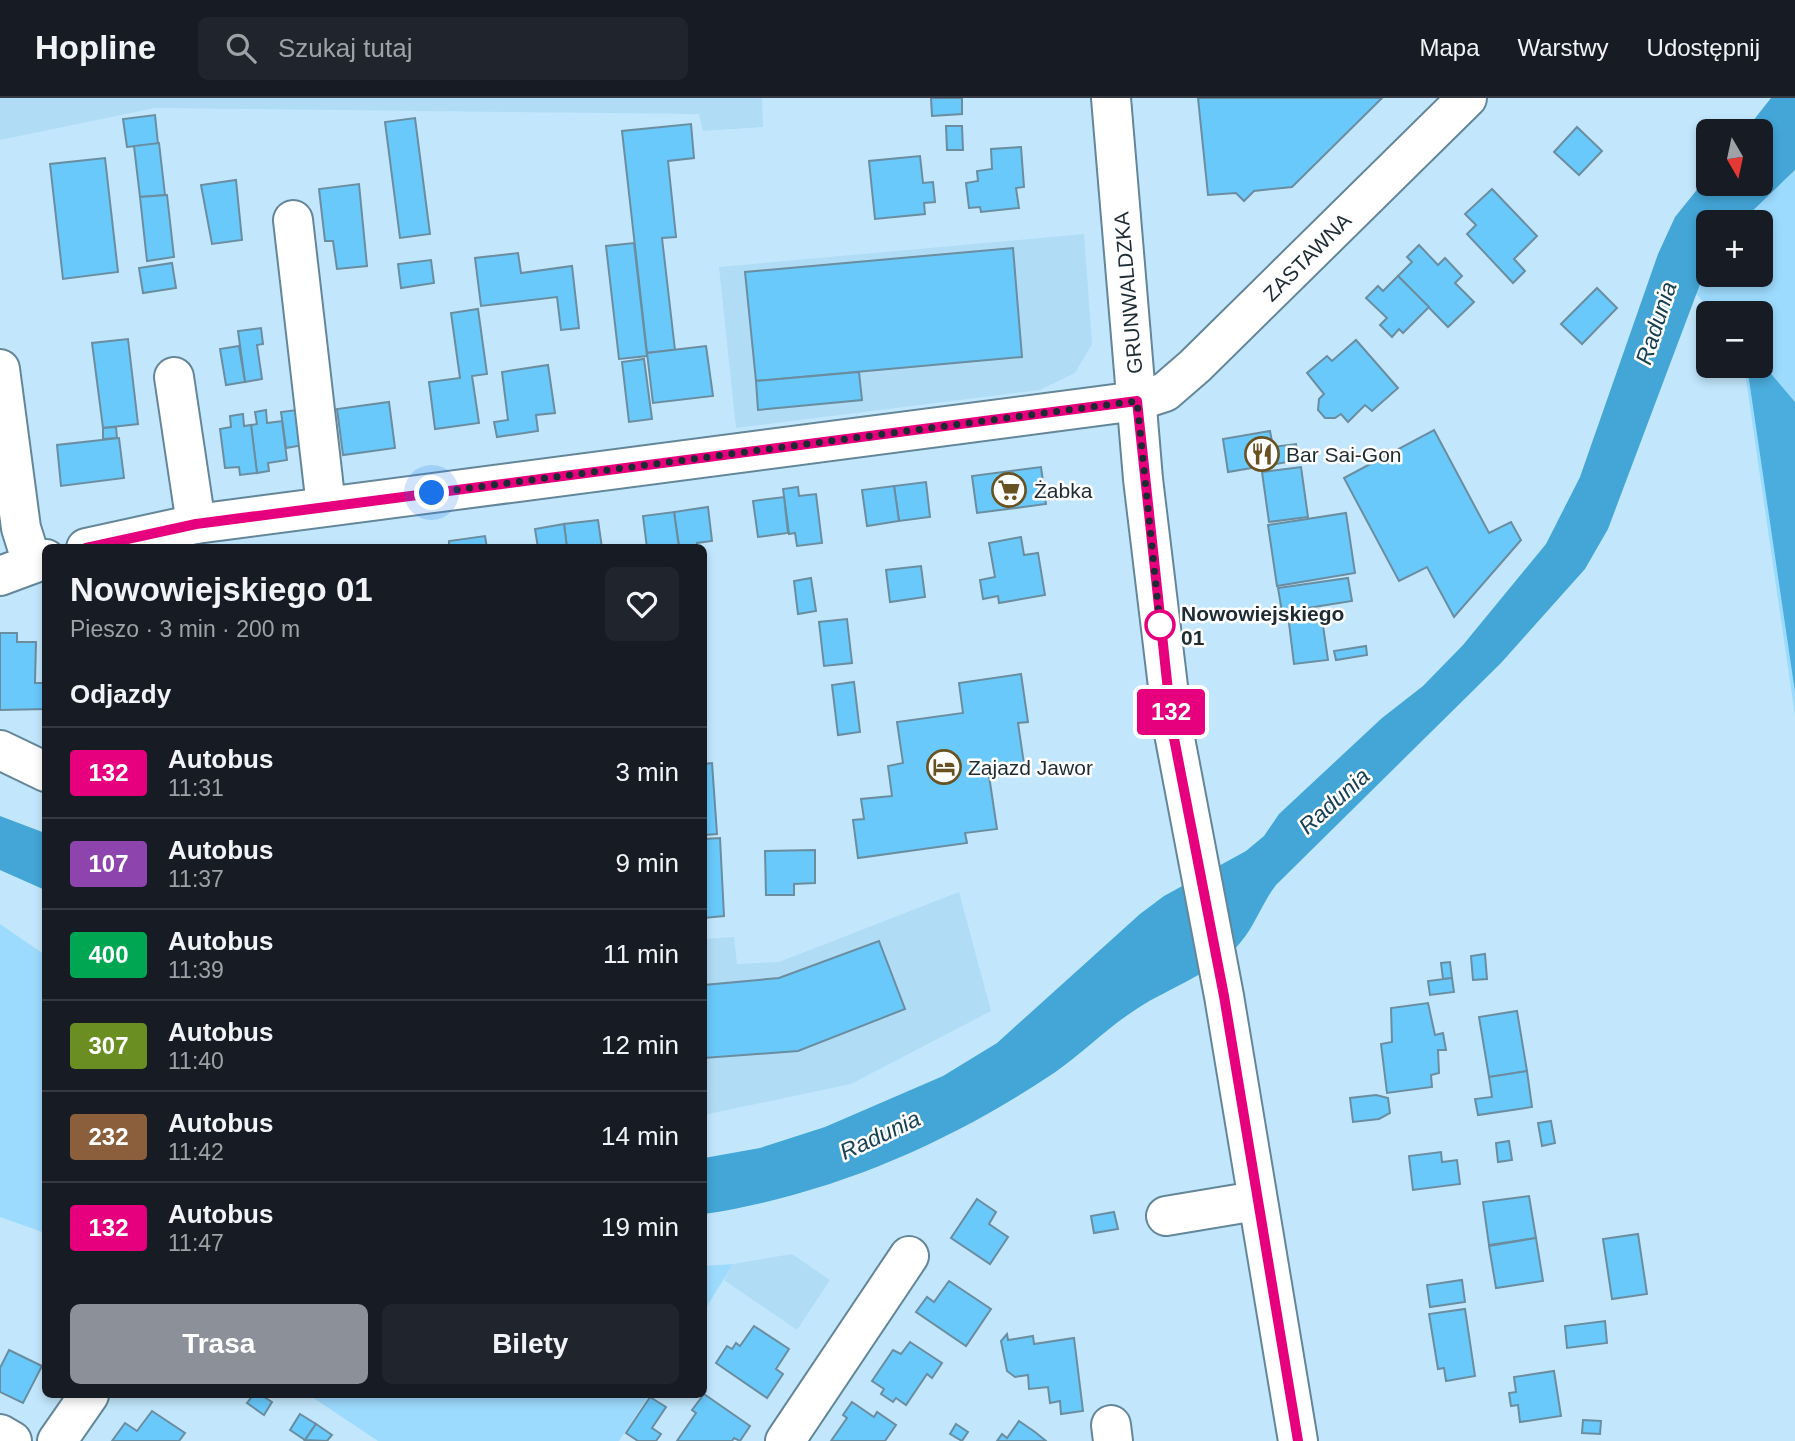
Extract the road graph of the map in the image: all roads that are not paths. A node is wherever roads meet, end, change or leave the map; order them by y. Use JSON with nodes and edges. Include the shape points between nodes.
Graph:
{"nodes":[{"id":1,"x":1111,"y":98,"type":"edge"},
{"id":2,"x":1466,"y":98,"type":"edge"},
{"id":3,"x":293,"y":220,"type":"dead end"},
{"id":4,"x":0,"y":369,"type":"edge"},
{"id":5,"x":174,"y":377,"type":"dead end"},
{"id":6,"x":1137,"y":401,"type":"junction"},
{"id":7,"x":326,"y":506,"type":"junction"},
{"id":8,"x":196,"y":524,"type":"junction"},
{"id":9,"x":104,"y":544,"type":"edge"},
{"id":10,"x":26,"y":566,"type":"edge"},
{"id":11,"x":42,"y":746,"type":"edge"},
{"id":12,"x":0,"y":747,"type":"edge"},
{"id":13,"x":42,"y":770,"type":"edge"},
{"id":14,"x":1256,"y":1200,"type":"junction"},
{"id":15,"x":1166,"y":1216,"type":"dead end"},
{"id":16,"x":909,"y":1255,"type":"dead end"},
{"id":17,"x":87,"y":1398,"type":"edge"},
{"id":18,"x":0,"y":1434,"type":"edge"},
{"id":19,"x":12,"y":1441,"type":"edge"},
{"id":20,"x":57,"y":1441,"type":"edge"},
{"id":21,"x":785,"y":1441,"type":"edge"},
{"id":22,"x":1298,"y":1441,"type":"edge"}],
"edges":[{"from":1,"to":6,"type":"main road","name":"GRUNWALDZKA"},
{"from":2,"to":6,"type":"main road","name":"ZASTAWNA","via":[[1195,366],[1165,391]]},
{"from":3,"to":7,"type":"main road"},
{"from":4,"to":10,"type":"main road"},
{"from":5,"to":8,"type":"main road"},
{"from":6,"to":7,"type":"main road","name":"ZASTAWNA"},
{"from":6,"to":14,"type":"main road","name":"GRUNWALDZKA","via":[[1172,728],[1224,996]]},
{"from":7,"to":8,"type":"main road","name":"ZASTAWNA"},
{"from":8,"to":9,"type":"main road","name":"ZASTAWNA"},
{"from":11,"to":12,"type":"main road"},
{"from":12,"to":13,"type":"main road"},
{"from":14,"to":15,"type":"main road"},
{"from":14,"to":22,"type":"main road","name":"GRUNWALDZKA"},
{"from":16,"to":21,"type":"main road"},
{"from":17,"to":20,"type":"main road"},
{"from":18,"to":19,"type":"main road"}]}
